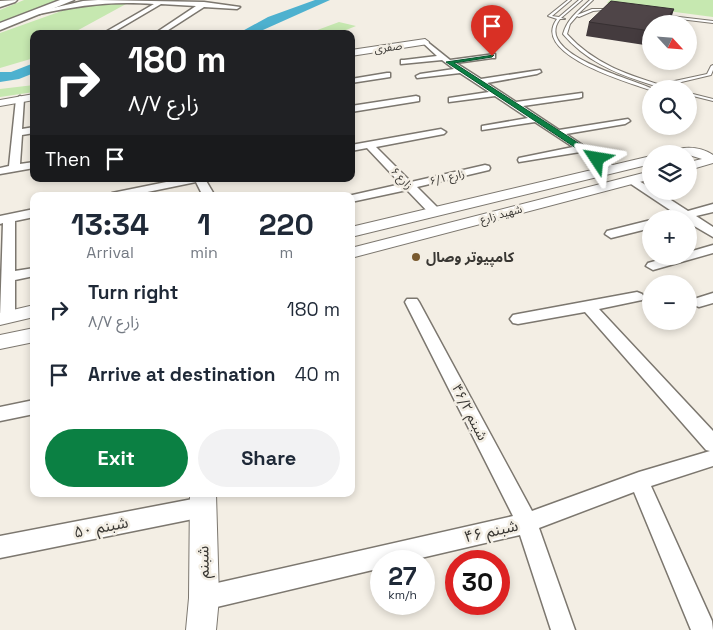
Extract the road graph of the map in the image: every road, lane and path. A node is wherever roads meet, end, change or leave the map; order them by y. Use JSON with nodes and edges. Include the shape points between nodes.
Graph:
{"nodes":[{"id":1,"x":12,"y":0,"type":"edge"},
{"id":2,"x":69,"y":0,"type":"edge"},
{"id":3,"x":117,"y":0,"type":"edge"},
{"id":4,"x":210,"y":0,"type":"edge"},
{"id":5,"x":570,"y":0,"type":"edge"},
{"id":6,"x":592,"y":0,"type":"edge"},
{"id":7,"x":162,"y":1,"type":"edge"},
{"id":8,"x":580,"y":1,"type":"edge"},
{"id":9,"x":0,"y":4,"type":"edge"},
{"id":10,"x":588,"y":4,"type":"junction"},
{"id":11,"x":606,"y":4,"type":"edge"},
{"id":12,"x":202,"y":5,"type":"junction"},
{"id":13,"x":237,"y":6,"type":"dead end"},
{"id":14,"x":611,"y":6,"type":"junction"},
{"id":15,"x":603,"y":8,"type":"junction"},
{"id":16,"x":39,"y":12,"type":"junction"},
{"id":17,"x":656,"y":13,"type":"edge"},
{"id":18,"x":560,"y":18,"type":"junction"},
{"id":19,"x":572,"y":19,"type":"junction"},
{"id":20,"x":713,"y":21,"type":"edge"},
{"id":21,"x":0,"y":27,"type":"edge"},
{"id":22,"x":112,"y":30,"type":"edge"},
{"id":23,"x":164,"y":30,"type":"edge"},
{"id":24,"x":425,"y":42,"type":"joint"},
{"id":25,"x":355,"y":52,"type":"edge"},
{"id":26,"x":492,"y":56,"type":"dead end"},
{"id":27,"x":446,"y":60,"type":"junction"},
{"id":28,"x":404,"y":62,"type":"dead end"},
{"id":29,"x":713,"y":66,"type":"edge"},
{"id":30,"x":462,"y":70,"type":"junction"},
{"id":31,"x":537,"y":72,"type":"dead end"},
{"id":32,"x":387,"y":76,"type":"dead end"},
{"id":33,"x":420,"y":76,"type":"dead end"},
{"id":34,"x":355,"y":80,"type":"edge"},
{"id":35,"x":642,"y":80,"type":"edge"},
{"id":36,"x":685,"y":80,"type":"edge"},
{"id":37,"x":479,"y":82,"type":"junction"},
{"id":38,"x":642,"y":86,"type":"edge"},
{"id":39,"x":496,"y":93,"type":"junction"},
{"id":40,"x":579,"y":95,"type":"dead end"},
{"id":41,"x":697,"y":96,"type":"edge"},
{"id":42,"x":30,"y":98,"type":"edge"},
{"id":43,"x":20,"y":99,"type":"junction"},
{"id":44,"x":416,"y":99,"type":"dead end"},
{"id":45,"x":452,"y":100,"type":"dead end"},
{"id":46,"x":713,"y":100,"type":"edge"},
{"id":47,"x":0,"y":101,"type":"edge"},
{"id":48,"x":697,"y":101,"type":"edge"},
{"id":49,"x":514,"y":105,"type":"junction"},
{"id":50,"x":713,"y":105,"type":"edge"},
{"id":51,"x":355,"y":108,"type":"edge"},
{"id":52,"x":536,"y":119,"type":"junction"},
{"id":53,"x":625,"y":121,"type":"dead end"},
{"id":54,"x":485,"y":128,"type":"dead end"},
{"id":55,"x":30,"y":130,"type":"edge"},
{"id":56,"x":18,"y":132,"type":"junction"},
{"id":57,"x":442,"y":132,"type":"dead end"},
{"id":58,"x":557,"y":133,"type":"junction"},
{"id":59,"x":369,"y":145,"type":"junction"},
{"id":60,"x":355,"y":147,"type":"edge"},
{"id":61,"x":581,"y":149,"type":"junction"},
{"id":62,"x":697,"y":152,"type":"edge"},
{"id":63,"x":522,"y":160,"type":"dead end"},
{"id":64,"x":710,"y":161,"type":"edge"},
{"id":65,"x":642,"y":162,"type":"edge"},
{"id":66,"x":697,"y":164,"type":"edge"},
{"id":67,"x":30,"y":166,"type":"edge"},
{"id":68,"x":14,"y":168,"type":"junction"},
{"id":69,"x":485,"y":168,"type":"dead end"},
{"id":70,"x":613,"y":169,"type":"junction"},
{"id":71,"x":0,"y":171,"type":"edge"},
{"id":72,"x":642,"y":177,"type":"edge"},
{"id":73,"x":632,"y":180,"type":"junction"},
{"id":74,"x":181,"y":182,"type":"edge"},
{"id":75,"x":409,"y":186,"type":"junction"},
{"id":76,"x":132,"y":192,"type":"edge"},
{"id":77,"x":355,"y":198,"type":"edge"},
{"id":78,"x":713,"y":208,"type":"edge"},
{"id":79,"x":678,"y":210,"type":"edge"},
{"id":80,"x":434,"y":211,"type":"junction"},
{"id":81,"x":697,"y":212,"type":"edge"},
{"id":82,"x":30,"y":214,"type":"edge"},
{"id":83,"x":4,"y":219,"type":"edge"},
{"id":84,"x":697,"y":222,"type":"edge"},
{"id":85,"x":642,"y":226,"type":"edge"},
{"id":86,"x":355,"y":231,"type":"edge"},
{"id":87,"x":713,"y":232,"type":"edge"},
{"id":88,"x":611,"y":234,"type":"dead end"},
{"id":89,"x":713,"y":250,"type":"edge"},
{"id":90,"x":355,"y":252,"type":"edge"},
{"id":91,"x":653,"y":266,"type":"dead end"},
{"id":92,"x":30,"y":272,"type":"edge"},
{"id":93,"x":5,"y":275,"type":"edge"},
{"id":94,"x":637,"y":297,"type":"dead end"},
{"id":95,"x":412,"y":302,"type":"dead end"},
{"id":96,"x":588,"y":306,"type":"junction"},
{"id":97,"x":30,"y":312,"type":"edge"},
{"id":98,"x":4,"y":318,"type":"edge"},
{"id":99,"x":518,"y":319,"type":"dead end"},
{"id":100,"x":30,"y":336,"type":"edge"},
{"id":101,"x":0,"y":342,"type":"edge"},
{"id":102,"x":30,"y":408,"type":"edge"},
{"id":103,"x":0,"y":414,"type":"edge"},
{"id":104,"x":713,"y":444,"type":"edge"},
{"id":105,"x":713,"y":458,"type":"edge"},
{"id":106,"x":639,"y":481,"type":"junction"},
{"id":107,"x":203,"y":500,"type":"edge"},
{"id":108,"x":527,"y":523,"type":"junction"},
{"id":109,"x":0,"y":547,"type":"edge"},
{"id":110,"x":204,"y":598,"type":"junction"},
{"id":111,"x":201,"y":630,"type":"edge"},
{"id":112,"x":563,"y":630,"type":"edge"},
{"id":113,"x":703,"y":630,"type":"edge"}],
"edges":[{"from":1,"to":9,"type":"highway"},
{"from":2,"to":16,"type":"highway"},
{"from":3,"to":7,"type":"street"},
{"from":3,"to":16,"type":"street"},
{"from":4,"to":12,"type":"street"},
{"from":5,"to":18,"type":"lane","via":[[550,16]]},
{"from":6,"to":10,"type":"lane"},
{"from":7,"to":12,"type":"street"},
{"from":7,"to":22,"type":"street"},
{"from":8,"to":10,"type":"lane"},
{"from":8,"to":18,"type":"lane"},
{"from":10,"to":14,"type":"lane"},
{"from":10,"to":15,"type":"lane"},
{"from":10,"to":19,"type":"lane"},
{"from":11,"to":14,"type":"lane"},
{"from":12,"to":13,"type":"street"},
{"from":12,"to":23,"type":"street"},
{"from":14,"to":15,"type":"lane","via":[[620,8]]},
{"from":15,"to":19,"type":"lane"},
{"from":16,"to":21,"type":"highway"},
{"from":17,"to":20,"type":"lane"},
{"from":18,"to":19,"type":"lane"},
{"from":18,"to":38,"type":"lane","via":[[552,31],[555,41],[570,55]]},
{"from":19,"to":35,"type":"lane","via":[[565,34],[574,47],[604,66]]},
{"from":24,"to":25,"type":"street","name":"صفری"},
{"from":24,"to":27,"type":"street"},
{"from":26,"to":27,"type":"street"},
{"from":27,"to":28,"type":"street"},
{"from":27,"to":30,"type":"street"},
{"from":29,"to":36,"type":"lane","via":[[709,75]]},
{"from":30,"to":33,"type":"street"},
{"from":30,"to":37,"type":"street"},
{"from":31,"to":37,"type":"street"},
{"from":32,"to":34,"type":"street"},
{"from":37,"to":39,"type":"street"},
{"from":39,"to":45,"type":"street"},
{"from":39,"to":49,"type":"street"},
{"from":40,"to":49,"type":"street"},
{"from":41,"to":46,"type":"lane"},
{"from":42,"to":43,"type":"street"},
{"from":43,"to":47,"type":"street"},
{"from":43,"to":56,"type":"street"},
{"from":44,"to":51,"type":"street"},
{"from":48,"to":50,"type":"lane"},
{"from":49,"to":52,"type":"street"},
{"from":52,"to":54,"type":"street"},
{"from":52,"to":58,"type":"street"},
{"from":53,"to":58,"type":"street"},
{"from":55,"to":56,"type":"street"},
{"from":56,"to":68,"type":"street"},
{"from":57,"to":59,"type":"street"},
{"from":58,"to":61,"type":"street"},
{"from":59,"to":60,"type":"street"},
{"from":59,"to":75,"type":"street","name":"۶ زارع"},
{"from":61,"to":63,"type":"street"},
{"from":61,"to":70,"type":"street"},
{"from":62,"to":64,"type":"street","via":[[705,154]]},
{"from":64,"to":66,"type":"street"},
{"from":65,"to":70,"type":"street","name":"شهید زارع"},
{"from":67,"to":68,"type":"street"},
{"from":68,"to":71,"type":"street"},
{"from":69,"to":75,"type":"street","name":"۶/۱ زارع"},
{"from":70,"to":80,"type":"street","name":"شهید زارع"},
{"from":72,"to":73,"type":"street","name":"شهید زارع"},
{"from":73,"to":79,"type":"street"},
{"from":73,"to":90,"type":"street","name":"شهید زارع"},
{"from":74,"to":76,"type":"street"},
{"from":75,"to":77,"type":"street","name":"۶/۱ زارع"},
{"from":75,"to":80,"type":"street","name":"۶ زارع"},
{"from":78,"to":81,"type":"street"},
{"from":80,"to":86,"type":"street","name":"شهید زارع"},
{"from":82,"to":83,"type":"street"},
{"from":83,"to":93,"type":"street"},
{"from":84,"to":87,"type":"street"},
{"from":85,"to":88,"type":"street"},
{"from":89,"to":91,"type":"street"},
{"from":92,"to":93,"type":"street"},
{"from":93,"to":98,"type":"street"},
{"from":94,"to":96,"type":"street"},
{"from":95,"to":108,"type":"street","name":"۴۶/۲ شبنم"},
{"from":96,"to":99,"type":"street"},
{"from":96,"to":104,"type":"street"},
{"from":97,"to":98,"type":"street"},
{"from":100,"to":101,"type":"street"},
{"from":102,"to":103,"type":"street"},
{"from":105,"to":106,"type":"street","name":"۴۶ شبنم"},
{"from":106,"to":108,"type":"street","name":"۴۶ شبنم"},
{"from":106,"to":113,"type":"street"},
{"from":107,"to":109,"type":"street","name":"۵۰ شبنم"},
{"from":107,"to":110,"type":"street","name":"شبنم"},
{"from":108,"to":110,"type":"street","name":"۴۶ شبنم"},
{"from":108,"to":112,"type":"street","name":"۴۶/۲ شبنم"},
{"from":110,"to":111,"type":"street","name":"شبنم"}]}
